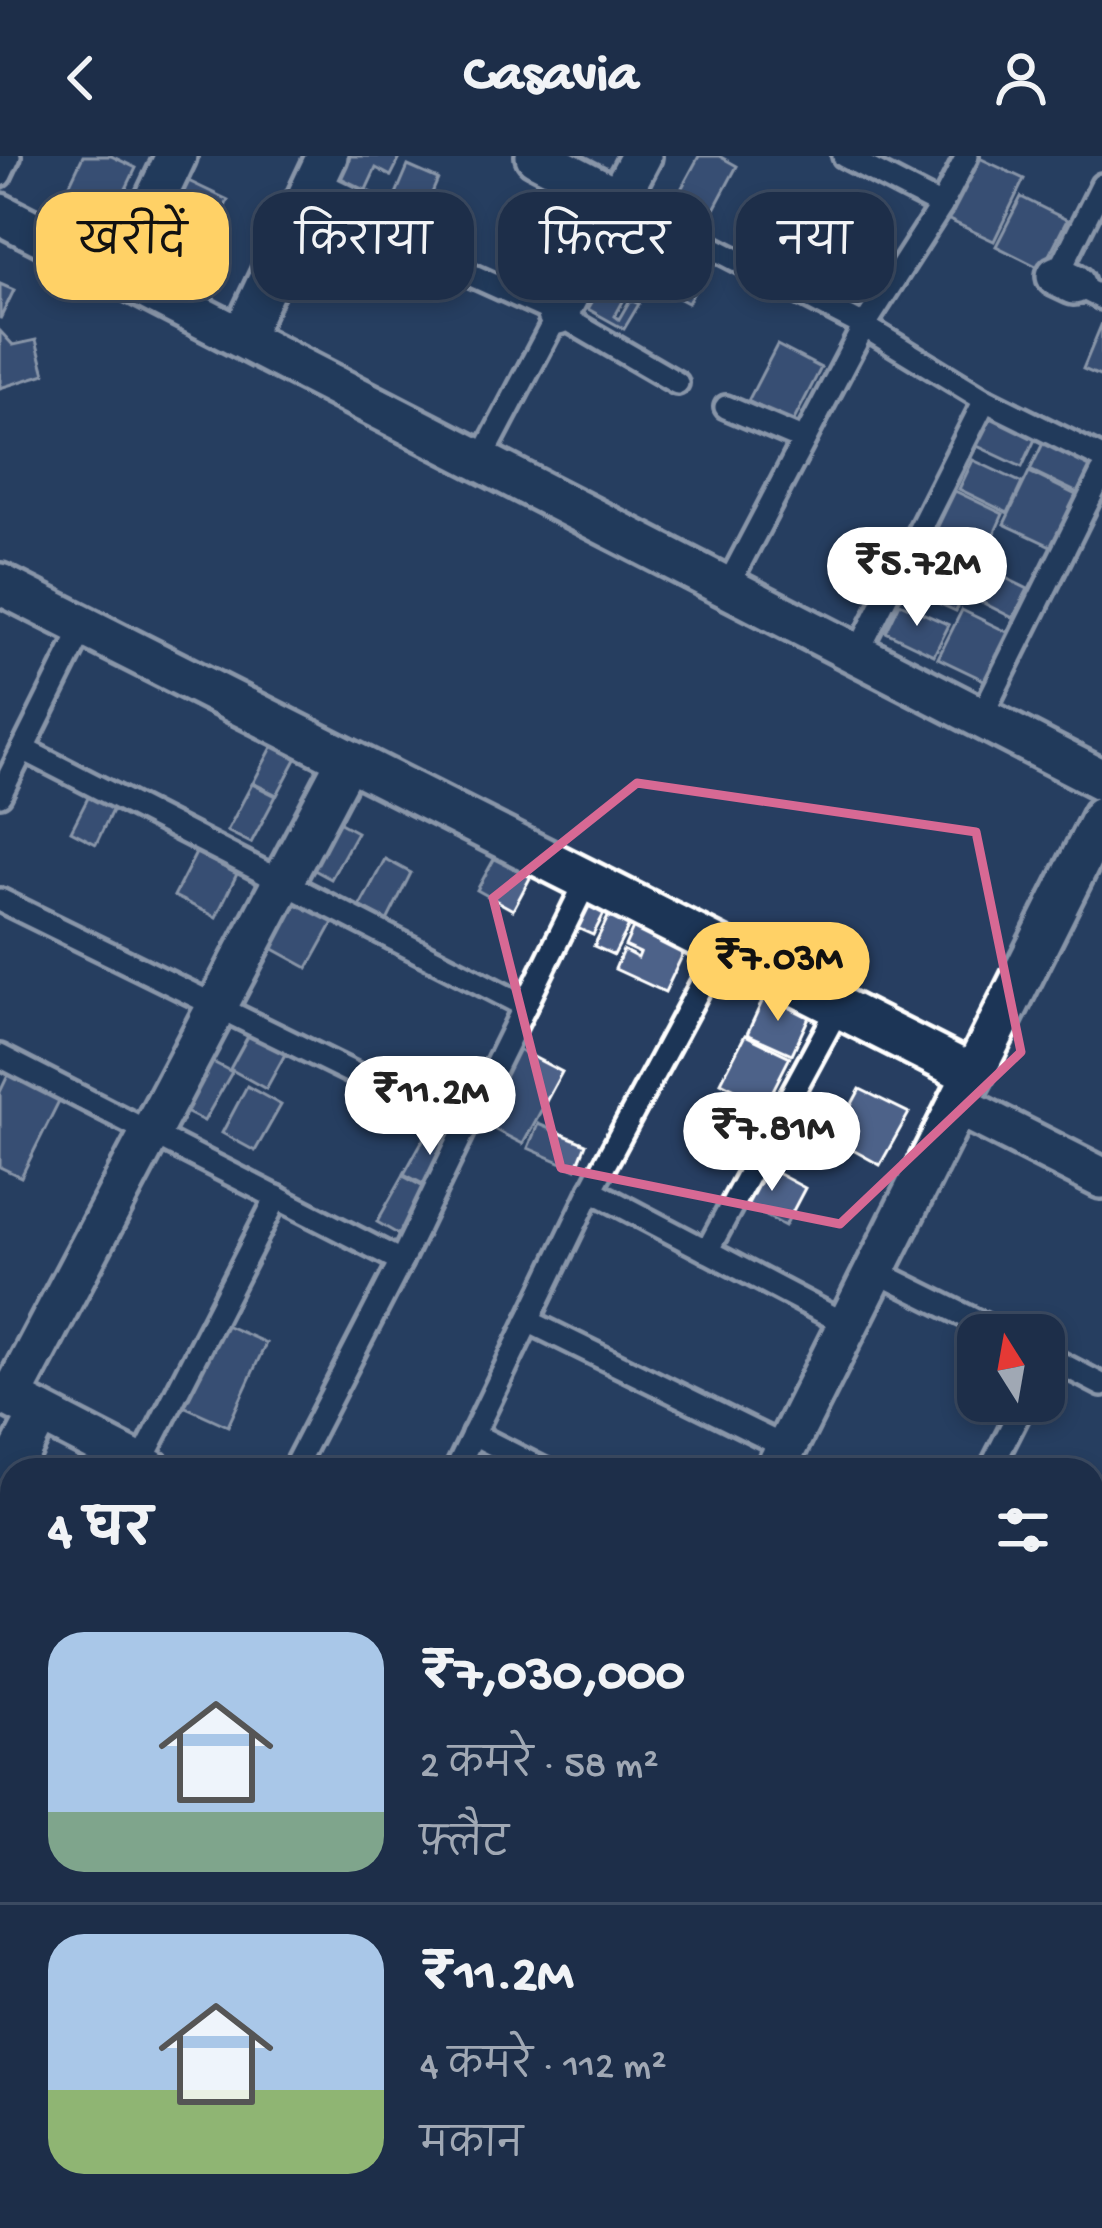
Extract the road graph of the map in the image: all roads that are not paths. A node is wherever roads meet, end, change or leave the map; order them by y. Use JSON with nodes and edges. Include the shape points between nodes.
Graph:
{"nodes":[{"id":1,"x":9,"y":156,"type":"edge"},
{"id":2,"x":176,"y":156,"type":"edge"},
{"id":3,"x":536,"y":156,"type":"edge"},
{"id":4,"x":641,"y":156,"type":"edge"},
{"id":5,"x":844,"y":156,"type":"edge"},
{"id":6,"x":967,"y":156,"type":"edge"},
{"id":7,"x":320,"y":172,"type":"edge"},
{"id":8,"x":0,"y":175,"type":"edge"},
{"id":9,"x":1102,"y":185,"type":"edge"},
{"id":10,"x":159,"y":192,"type":"edge"},
{"id":11,"x":349,"y":192,"type":"edge"},
{"id":12,"x":605,"y":192,"type":"edge"},
{"id":13,"x":623,"y":192,"type":"edge"},
{"id":14,"x":941,"y":206,"type":"junction"},
{"id":15,"x":0,"y":214,"type":"edge"},
{"id":16,"x":36,"y":232,"type":"edge"},
{"id":17,"x":712,"y":247,"type":"edge"},
{"id":18,"x":474,"y":276,"type":"edge"},
{"id":19,"x":1078,"y":286,"type":"edge"},
{"id":20,"x":172,"y":300,"type":"edge"},
{"id":21,"x":565,"y":300,"type":"edge"},
{"id":22,"x":558,"y":314,"type":"junction"},
{"id":23,"x":864,"y":326,"type":"junction"},
{"id":24,"x":242,"y":335,"type":"junction"},
{"id":25,"x":677,"y":382,"type":"dead end"},
{"id":26,"x":985,"y":400,"type":"junction"},
{"id":27,"x":726,"y":407,"type":"dead end"},
{"id":28,"x":804,"y":440,"type":"junction"},
{"id":29,"x":1102,"y":458,"type":"edge"},
{"id":30,"x":481,"y":460,"type":"junction"},
{"id":31,"x":1102,"y":473,"type":"edge"},
{"id":32,"x":0,"y":584,"type":"edge"},
{"id":33,"x":727,"y":587,"type":"junction"},
{"id":34,"x":84,"y":626,"type":"junction"},
{"id":35,"x":857,"y":654,"type":"junction"},
{"id":36,"x":981,"y":717,"type":"junction"},
{"id":37,"x":23,"y":749,"type":"junction"},
{"id":38,"x":346,"y":760,"type":"junction"},
{"id":39,"x":1102,"y":780,"type":"edge"},
{"id":40,"x":0,"y":796,"type":"edge"},
{"id":41,"x":1102,"y":817,"type":"edge"},
{"id":42,"x":587,"y":880,"type":"junction"},
{"id":43,"x":283,"y":881,"type":"junction"},
{"id":44,"x":0,"y":900,"type":"edge"},
{"id":45,"x":721,"y":948,"type":"junction"},
{"id":46,"x":217,"y":1006,"type":"junction"},
{"id":47,"x":525,"y":1006,"type":"junction"},
{"id":48,"x":839,"y":1007,"type":"junction"},
{"id":49,"x":4,"y":1066,"type":"edge"},
{"id":50,"x":965,"y":1090,"type":"junction"},
{"id":51,"x":465,"y":1128,"type":"junction"},
{"id":52,"x":150,"y":1132,"type":"junction"},
{"id":53,"x":1102,"y":1178,"type":"edge"},
{"id":54,"x":591,"y":1190,"type":"junction"},
{"id":55,"x":277,"y":1197,"type":"junction"},
{"id":56,"x":707,"y":1251,"type":"junction"},
{"id":57,"x":401,"y":1261,"type":"junction"},
{"id":58,"x":875,"y":1271,"type":"junction"},
{"id":59,"x":962,"y":1314,"type":"edge"},
{"id":60,"x":529,"y":1322,"type":"junction"},
{"id":61,"x":848,"y":1325,"type":"junction"},
{"id":62,"x":1065,"y":1367,"type":"edge"},
{"id":63,"x":1102,"y":1384,"type":"edge"},
{"id":64,"x":17,"y":1400,"type":"edge"},
{"id":65,"x":1014,"y":1422,"type":"edge"},
{"id":66,"x":473,"y":1434,"type":"junction"},
{"id":67,"x":6,"y":1458,"type":"edge"},
{"id":68,"x":129,"y":1458,"type":"edge"},
{"id":69,"x":150,"y":1458,"type":"edge"},
{"id":70,"x":299,"y":1458,"type":"edge"},
{"id":71,"x":461,"y":1458,"type":"edge"},
{"id":72,"x":520,"y":1458,"type":"edge"},
{"id":73,"x":779,"y":1458,"type":"edge"},
{"id":74,"x":782,"y":1458,"type":"edge"},
{"id":75,"x":996,"y":1458,"type":"edge"}],
"edges":[{"from":1,"to":8,"type":"lane"},
{"from":2,"to":10,"type":"street"},
{"from":3,"to":12,"type":"street"},
{"from":4,"to":13,"type":"street"},
{"from":5,"to":14,"type":"lane"},
{"from":6,"to":14,"type":"lane"},
{"from":7,"to":11,"type":"street"},
{"from":7,"to":24,"type":"street"},
{"from":9,"to":19,"type":"lane"},
{"from":14,"to":23,"type":"lane"},
{"from":15,"to":16,"type":"street"},
{"from":17,"to":23,"type":"lane"},
{"from":18,"to":22,"type":"lane"},
{"from":20,"to":24,"type":"street"},
{"from":21,"to":22,"type":"street"},
{"from":22,"to":25,"type":"lane"},
{"from":22,"to":30,"type":"lane"},
{"from":23,"to":26,"type":"lane"},
{"from":23,"to":28,"type":"lane"},
{"from":24,"to":30,"type":"street"},
{"from":26,"to":29,"type":"lane"},
{"from":26,"to":35,"type":"lane"},
{"from":27,"to":28,"type":"lane"},
{"from":28,"to":33,"type":"lane"},
{"from":30,"to":33,"type":"street"},
{"from":31,"to":36,"type":"lane"},
{"from":32,"to":34,"type":"street"},
{"from":33,"to":35,"type":"street"},
{"from":34,"to":37,"type":"lane"},
{"from":34,"to":38,"type":"street"},
{"from":35,"to":36,"type":"street"},
{"from":36,"to":39,"type":"street"},
{"from":37,"to":40,"type":"lane"},
{"from":37,"to":43,"type":"lane"},
{"from":38,"to":42,"type":"street"},
{"from":38,"to":43,"type":"street"},
{"from":41,"to":50,"type":"street"},
{"from":42,"to":45,"type":"street"},
{"from":42,"to":47,"type":"lane"},
{"from":43,"to":46,"type":"street"},
{"from":43,"to":47,"type":"lane"},
{"from":44,"to":46,"type":"lane"},
{"from":45,"to":48,"type":"street"},
{"from":45,"to":54,"type":"lane"},
{"from":46,"to":51,"type":"lane"},
{"from":46,"to":52,"type":"street"},
{"from":47,"to":51,"type":"lane"},
{"from":48,"to":50,"type":"street"},
{"from":48,"to":56,"type":"lane"},
{"from":49,"to":52,"type":"lane"},
{"from":50,"to":53,"type":"street"},
{"from":50,"to":58,"type":"street"},
{"from":51,"to":57,"type":"lane"},
{"from":52,"to":55,"type":"lane"},
{"from":52,"to":64,"type":"street"},
{"from":54,"to":56,"type":"lane"},
{"from":54,"to":60,"type":"lane"},
{"from":55,"to":57,"type":"lane"},
{"from":55,"to":69,"type":"lane"},
{"from":56,"to":61,"type":"lane"},
{"from":57,"to":70,"type":"lane"},
{"from":58,"to":59,"type":"lane"},
{"from":58,"to":61,"type":"street"},
{"from":60,"to":66,"type":"lane"},
{"from":60,"to":73,"type":"lane"},
{"from":61,"to":74,"type":"street"},
{"from":62,"to":63,"type":"lane"},
{"from":64,"to":67,"type":"street"},
{"from":64,"to":68,"type":"street"},
{"from":65,"to":75,"type":"lane"},
{"from":66,"to":71,"type":"lane"},
{"from":66,"to":72,"type":"lane"}]}
